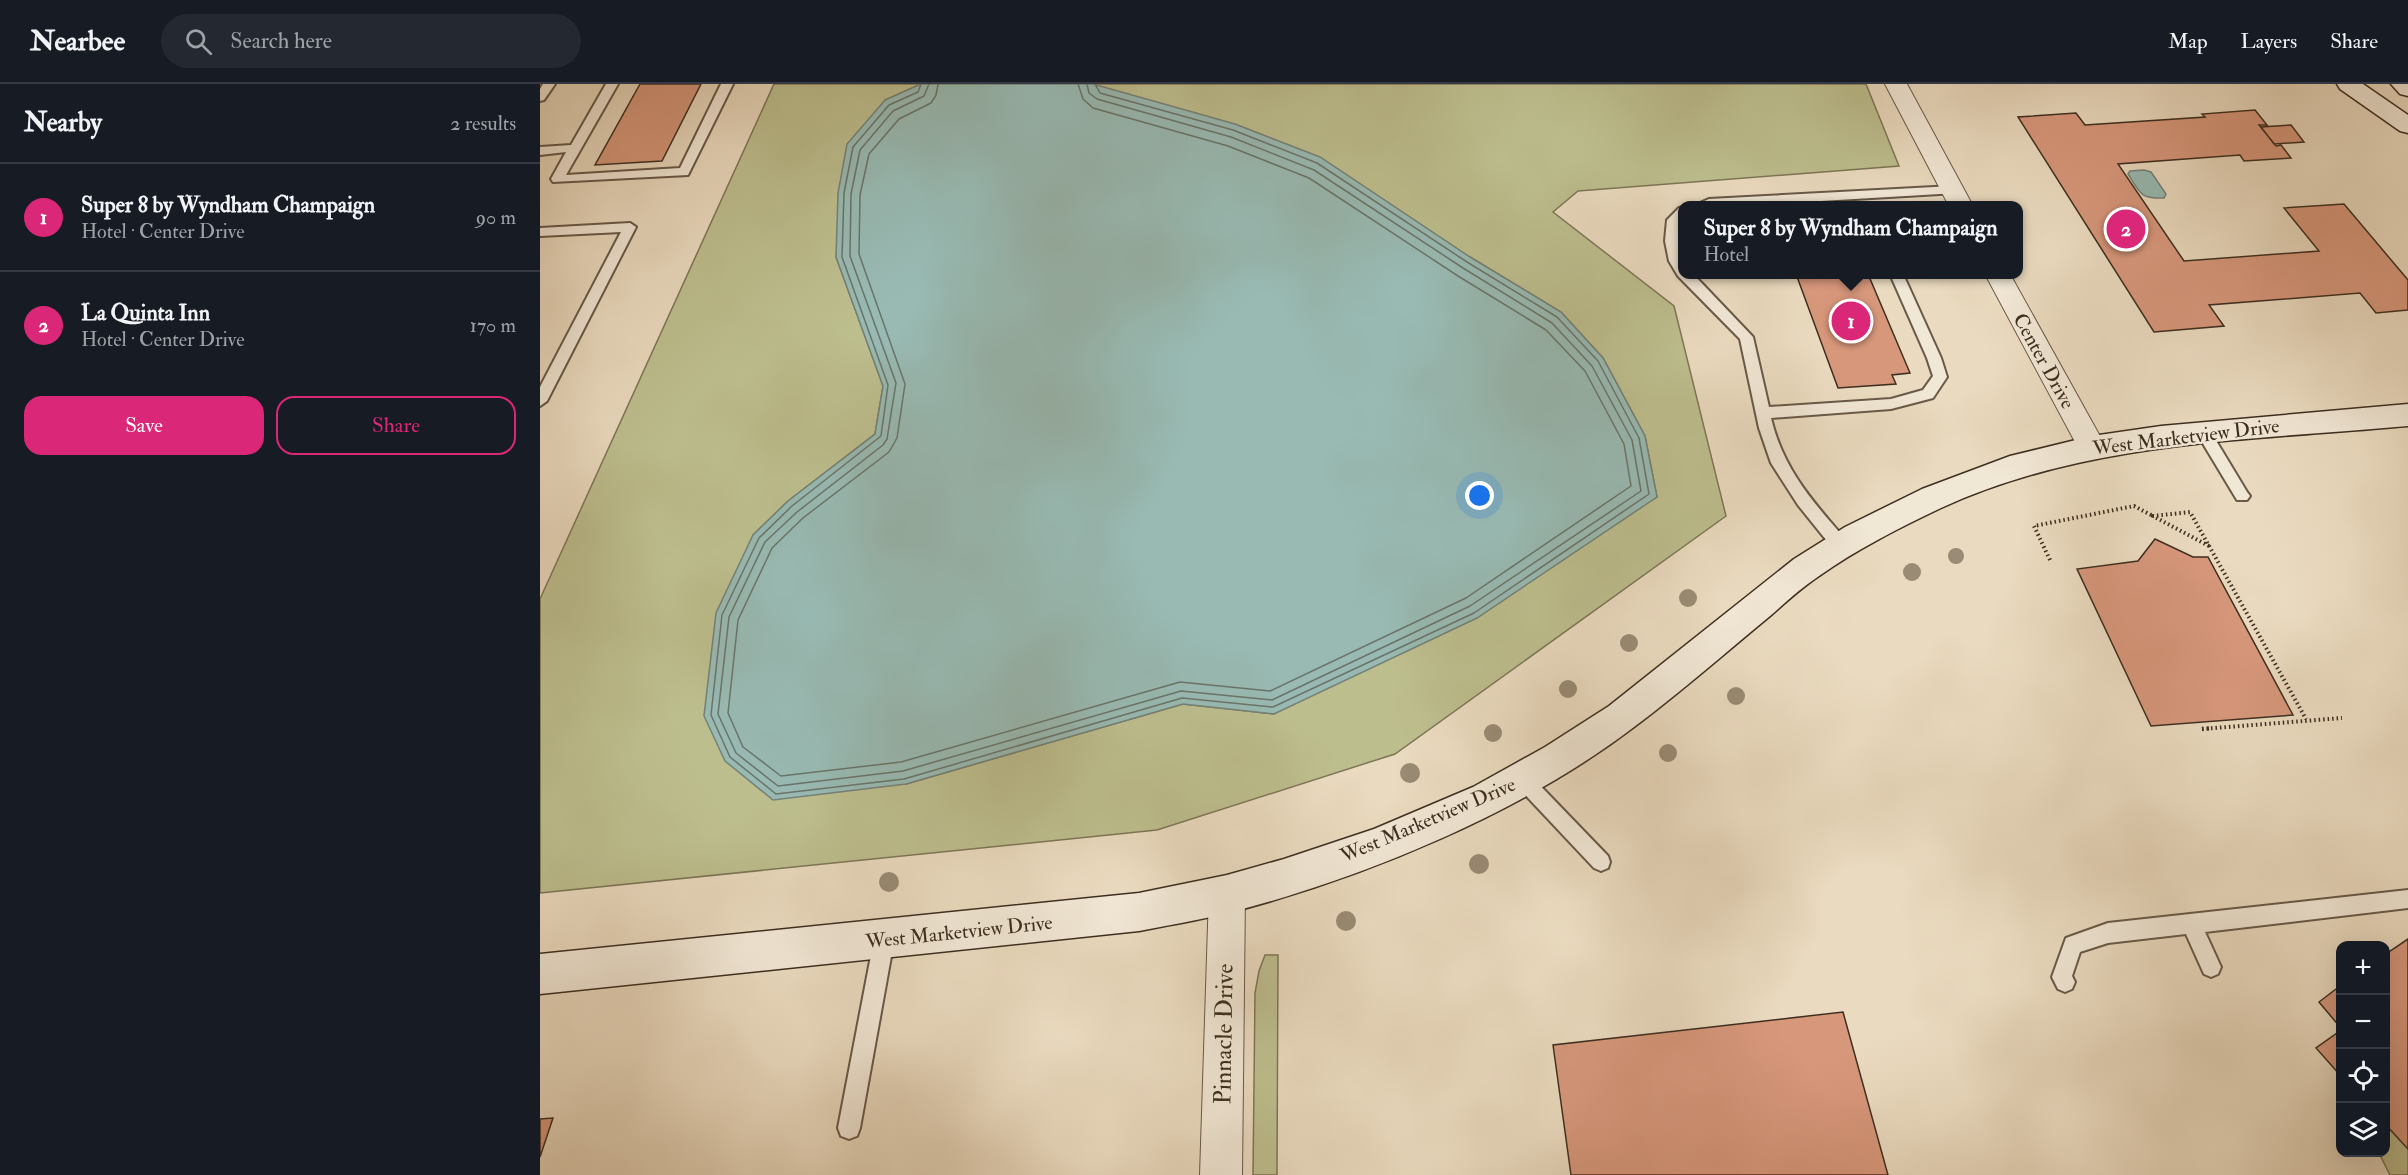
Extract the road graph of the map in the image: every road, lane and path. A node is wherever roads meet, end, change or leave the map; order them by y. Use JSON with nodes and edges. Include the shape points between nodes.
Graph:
{"nodes":[{"id":1,"x":549,"y":84,"type":"edge"},
{"id":2,"x":612,"y":84,"type":"edge"},
{"id":3,"x":727,"y":84,"type":"edge"},
{"id":4,"x":1896,"y":84,"type":"edge"},
{"id":5,"x":2348,"y":84,"type":"edge"},
{"id":6,"x":2402,"y":84,"type":"edge"},
{"id":7,"x":2408,"y":88,"type":"edge"},
{"id":8,"x":540,"y":98,"type":"edge"},
{"id":9,"x":2408,"y":126,"type":"edge"},
{"id":10,"x":575,"y":148,"type":"junction"},
{"id":11,"x":540,"y":151,"type":"edge"},
{"id":12,"x":1957,"y":198,"type":"edge"},
{"id":13,"x":1862,"y":200,"type":"edge"},
{"id":14,"x":1811,"y":201,"type":"edge"},
{"id":15,"x":1678,"y":215,"type":"edge"},
{"id":16,"x":540,"y":232,"type":"edge"},
{"id":17,"x":1678,"y":267,"type":"edge"},
{"id":18,"x":1689,"y":279,"type":"edge"},
{"id":19,"x":1898,"y":279,"type":"edge"},
{"id":20,"x":2000,"y":279,"type":"edge"},
{"id":21,"x":540,"y":400,"type":"edge"},
{"id":22,"x":1762,"y":412,"type":"junction"},
{"id":23,"x":2408,"y":415,"type":"edge"},
{"id":24,"x":2204,"y":433,"type":"junction"},
{"id":25,"x":2092,"y":447,"type":"junction"},
{"id":26,"x":2242,"y":496,"type":"dead end"},
{"id":27,"x":2153,"y":516,"type":"junction"},
{"id":28,"x":1841,"y":546,"type":"junction"},
{"id":29,"x":2209,"y":546,"type":"junction"},
{"id":30,"x":2050,"y":561,"type":"dead end"},
{"id":31,"x":2342,"y":718,"type":"dead end"},
{"id":32,"x":2306,"y":719,"type":"junction"},
{"id":33,"x":2202,"y":729,"type":"dead end"},
{"id":34,"x":1522,"y":779,"type":"junction"},
{"id":35,"x":1601,"y":862,"type":"dead end"},
{"id":36,"x":1227,"y":894,"type":"junction"},
{"id":37,"x":2408,"y":899,"type":"edge"},
{"id":38,"x":2191,"y":923,"type":"junction"},
{"id":39,"x":885,"y":940,"type":"junction"},
{"id":40,"x":2211,"y":967,"type":"dead end"},
{"id":41,"x":540,"y":974,"type":"edge"},
{"id":42,"x":2065,"y":982,"type":"dead end"},
{"id":43,"x":849,"y":1128,"type":"dead end"},
{"id":44,"x":1221,"y":1175,"type":"edge"}],
"edges":[{"from":1,"to":8,"type":"lane"},
{"from":2,"to":10,"type":"lane"},
{"from":3,"to":10,"type":"lane","via":[[684,172],[557,179]]},
{"from":4,"to":12,"type":"street"},
{"from":5,"to":9,"type":"main road"},
{"from":6,"to":7,"type":"main road"},
{"from":10,"to":11,"type":"lane"},
{"from":12,"to":13,"type":"lane"},
{"from":13,"to":14,"type":"lane"},
{"from":15,"to":17,"type":"lane","via":[[1673,220],[1670,238],[1673,262]]},
{"from":16,"to":21,"type":"lane","via":[[630,227]]},
{"from":18,"to":22,"type":"lane","via":[[1746,337]]},
{"from":19,"to":22,"type":"lane","via":[[1940,377],[1928,394],[1891,404]]},
{"from":20,"to":25,"type":"street","name":"Center Drive"},
{"from":22,"to":28,"type":"lane","via":[[1778,463],[1803,501]]},
{"from":23,"to":24,"type":"main road","name":"West Marketview Drive"},
{"from":24,"to":25,"type":"main road","name":"West Marketview Drive"},
{"from":24,"to":26,"type":"lane"},
{"from":25,"to":28,"type":"main road","name":"West Marketview Drive","via":[[2010,468],[1933,498]]},
{"from":27,"to":29,"type":"path"},
{"from":27,"to":29,"type":"path","via":[[2190,512]]},
{"from":27,"to":30,"type":"path","via":[[2134,506],[2034,526]]},
{"from":28,"to":34,"type":"main road","name":"West Marketview Drive","via":[[1805,568],[1622,717]]},
{"from":29,"to":32,"type":"path"},
{"from":31,"to":32,"type":"path"},
{"from":32,"to":33,"type":"path"},
{"from":34,"to":35,"type":"lane"},
{"from":34,"to":36,"type":"main road","name":"West Marketview Drive","via":[[1378,846]]},
{"from":36,"to":39,"type":"main road","name":"West Marketview Drive","via":[[1139,912]]},
{"from":36,"to":44,"type":"street","name":"Pinnacle Drive"},
{"from":37,"to":38,"type":"lane"},
{"from":38,"to":40,"type":"lane"},
{"from":38,"to":42,"type":"lane","via":[[2108,933],[2073,945],[2062,977]]},
{"from":39,"to":41,"type":"main road","name":"West Marketview Drive"},
{"from":39,"to":43,"type":"lane"}]}
